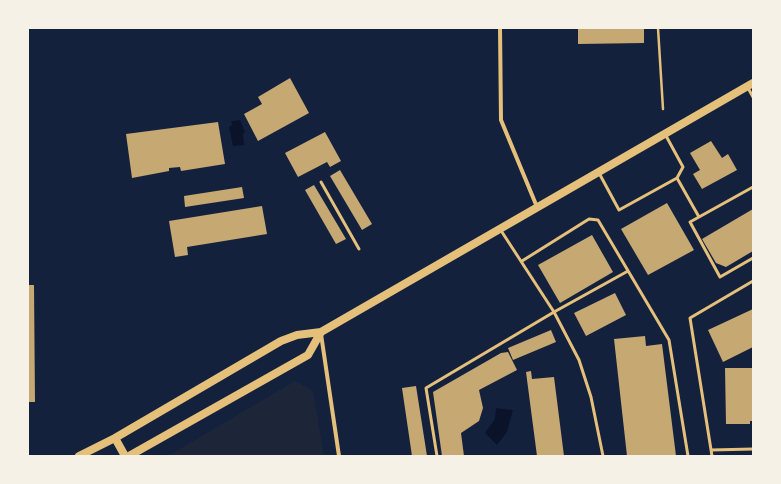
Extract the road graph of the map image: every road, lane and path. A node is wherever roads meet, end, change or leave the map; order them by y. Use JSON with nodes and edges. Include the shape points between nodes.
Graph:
{"nodes":[{"id":1,"x":500,"y":28,"type":"edge"},
{"id":2,"x":658,"y":28,"type":"edge"},
{"id":3,"x":750,"y":84,"type":"edge"},
{"id":4,"x":753,"y":97,"type":"edge"},
{"id":5,"x":663,"y":109,"type":"dead end"},
{"id":6,"x":665,"y":133,"type":"junction"},
{"id":7,"x":598,"y":171,"type":"junction"},
{"id":8,"x":677,"y":178,"type":"junction"},
{"id":9,"x":322,"y":182,"type":"dead end"},
{"id":10,"x":753,"y":187,"type":"edge"},
{"id":11,"x":537,"y":207,"type":"junction"},
{"id":12,"x":699,"y":217,"type":"junction"},
{"id":13,"x":500,"y":228,"type":"junction"},
{"id":14,"x":359,"y":250,"type":"dead end"},
{"id":15,"x":753,"y":258,"type":"edge"},
{"id":16,"x":522,"y":261,"type":"junction"},
{"id":17,"x":628,"y":271,"type":"junction"},
{"id":18,"x":753,"y":281,"type":"edge"},
{"id":19,"x":554,"y":312,"type":"junction"},
{"id":20,"x":321,"y":332,"type":"junction"},
{"id":21,"x":114,"y":438,"type":"junction"},
{"id":22,"x":753,"y":449,"type":"edge"},
{"id":23,"x":711,"y":450,"type":"junction"},
{"id":24,"x":79,"y":456,"type":"edge"},
{"id":25,"x":124,"y":456,"type":"edge"},
{"id":26,"x":129,"y":456,"type":"edge"},
{"id":27,"x":339,"y":456,"type":"edge"},
{"id":28,"x":437,"y":456,"type":"edge"},
{"id":29,"x":602,"y":456,"type":"edge"},
{"id":30,"x":688,"y":456,"type":"edge"},
{"id":31,"x":712,"y":456,"type":"edge"}],
"edges":[{"from":1,"to":11,"type":"street","via":[[501,120]]},
{"from":2,"to":5,"type":"path"},
{"from":3,"to":4,"type":"lane"},
{"from":3,"to":6,"type":"main road"},
{"from":6,"to":7,"type":"main road"},
{"from":6,"to":8,"type":"lane","via":[[683,168]]},
{"from":7,"to":8,"type":"lane","via":[[619,210]]},
{"from":7,"to":11,"type":"main road"},
{"from":8,"to":12,"type":"lane"},
{"from":9,"to":14,"type":"lane"},
{"from":10,"to":12,"type":"lane"},
{"from":11,"to":13,"type":"main road"},
{"from":12,"to":15,"type":"lane","via":[[690,222],[720,277]]},
{"from":13,"to":16,"type":"lane"},
{"from":13,"to":20,"type":"main road"},
{"from":16,"to":17,"type":"lane","via":[[589,219],[598,220]]},
{"from":16,"to":19,"type":"lane"},
{"from":17,"to":19,"type":"lane"},
{"from":17,"to":30,"type":"lane","via":[[668,340]]},
{"from":18,"to":23,"type":"lane","via":[[690,318]]},
{"from":19,"to":28,"type":"lane","via":[[426,388]]},
{"from":19,"to":29,"type":"lane","via":[[579,360],[592,397]]},
{"from":20,"to":21,"type":"main road","via":[[297,335],[281,341]]},
{"from":20,"to":26,"type":"main road","via":[[308,355]]},
{"from":20,"to":27,"type":"street"},
{"from":21,"to":24,"type":"main road"},
{"from":21,"to":25,"type":"main road"},
{"from":22,"to":23,"type":"lane"},
{"from":23,"to":31,"type":"lane"}]}
